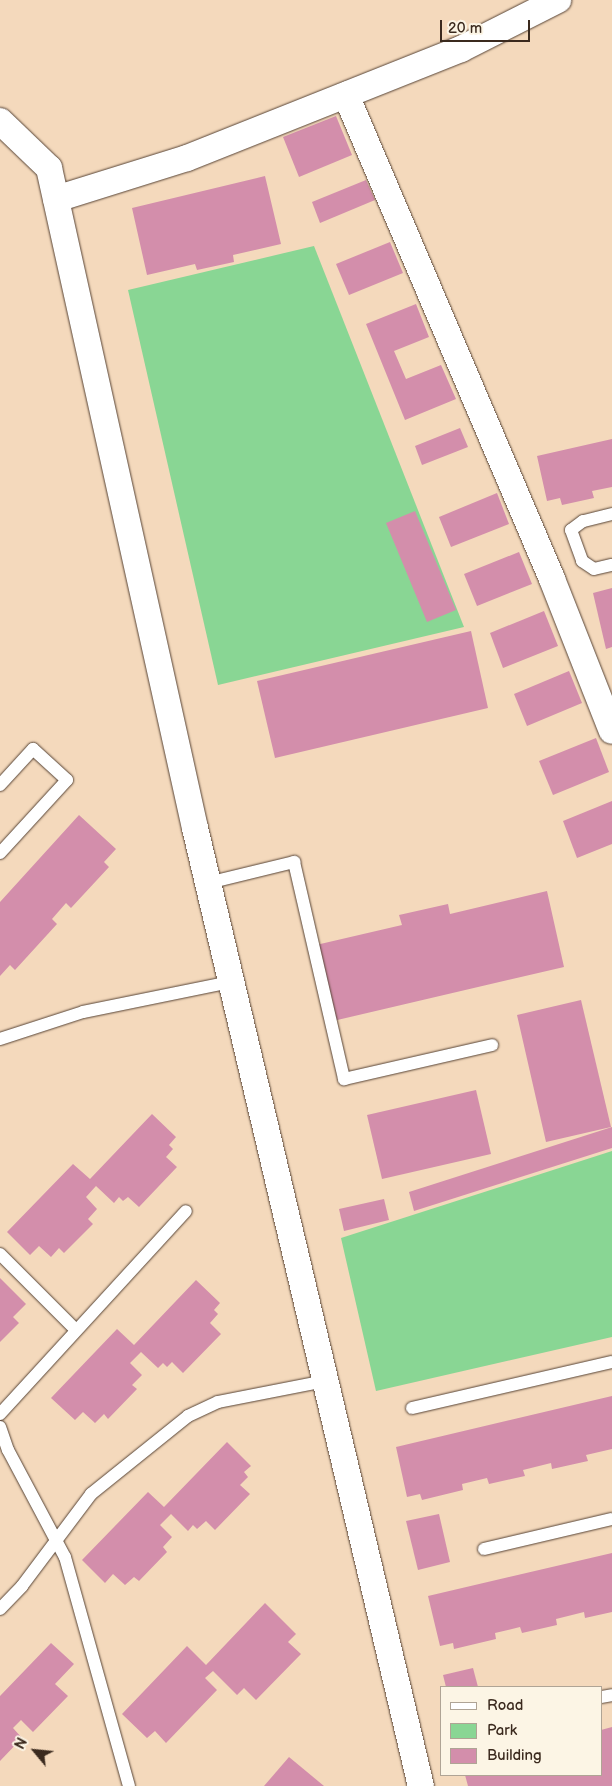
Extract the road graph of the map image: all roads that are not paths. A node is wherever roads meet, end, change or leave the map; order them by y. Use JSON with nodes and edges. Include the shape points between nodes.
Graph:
{"nodes":[{"id":1,"x":558,"y":0,"type":"edge"},
{"id":2,"x":346,"y":95,"type":"junction"},
{"id":3,"x":0,"y":121,"type":"edge"},
{"id":4,"x":56,"y":199,"type":"junction"},
{"id":5,"x":612,"y":514,"type":"edge"},
{"id":6,"x":612,"y":565,"type":"edge"},
{"id":7,"x":612,"y":730,"type":"edge"},
{"id":8,"x":0,"y":785,"type":"edge"},
{"id":9,"x":0,"y":854,"type":"edge"},
{"id":10,"x":208,"y":883,"type":"junction"},
{"id":11,"x":231,"y":982,"type":"junction"},
{"id":12,"x":0,"y":1039,"type":"edge"},
{"id":13,"x":492,"y":1045,"type":"dead end"},
{"id":14,"x":186,"y":1210,"type":"dead end"},
{"id":15,"x":0,"y":1254,"type":"edge"},
{"id":16,"x":76,"y":1330,"type":"junction"},
{"id":17,"x":612,"y":1362,"type":"edge"},
{"id":18,"x":326,"y":1381,"type":"junction"},
{"id":19,"x":412,"y":1408,"type":"dead end"},
{"id":20,"x":0,"y":1414,"type":"edge"},
{"id":21,"x":0,"y":1427,"type":"edge"},
{"id":22,"x":612,"y":1519,"type":"edge"},
{"id":23,"x":56,"y":1541,"type":"junction"},
{"id":24,"x":484,"y":1550,"type":"dead end"},
{"id":25,"x":0,"y":1609,"type":"edge"},
{"id":26,"x":129,"y":1786,"type":"edge"},
{"id":27,"x":421,"y":1786,"type":"edge"}],
"edges":[{"from":1,"to":2,"type":"street","via":[[461,49]]},
{"from":2,"to":4,"type":"street","via":[[187,158]]},
{"from":2,"to":7,"type":"street","via":[[552,579]]},
{"from":3,"to":4,"type":"street","via":[[49,168]]},
{"from":4,"to":10,"type":"street"},
{"from":5,"to":6,"type":"lane","via":[[583,521],[571,530],[582,561],[594,569]]},
{"from":8,"to":9,"type":"lane","via":[[33,749],[67,780]]},
{"from":10,"to":11,"type":"street"},
{"from":10,"to":13,"type":"lane","via":[[294,862],[344,1079]]},
{"from":11,"to":12,"type":"lane","via":[[83,1012]]},
{"from":11,"to":18,"type":"street"},
{"from":14,"to":16,"type":"lane"},
{"from":15,"to":16,"type":"lane"},
{"from":16,"to":20,"type":"lane"},
{"from":17,"to":19,"type":"lane"},
{"from":18,"to":23,"type":"lane","via":[[218,1402],[188,1416],[91,1494]]},
{"from":18,"to":27,"type":"street"},
{"from":21,"to":23,"type":"lane","via":[[8,1450]]},
{"from":22,"to":24,"type":"lane"},
{"from":23,"to":25,"type":"lane"},
{"from":23,"to":26,"type":"lane","via":[[65,1557]]}]}
